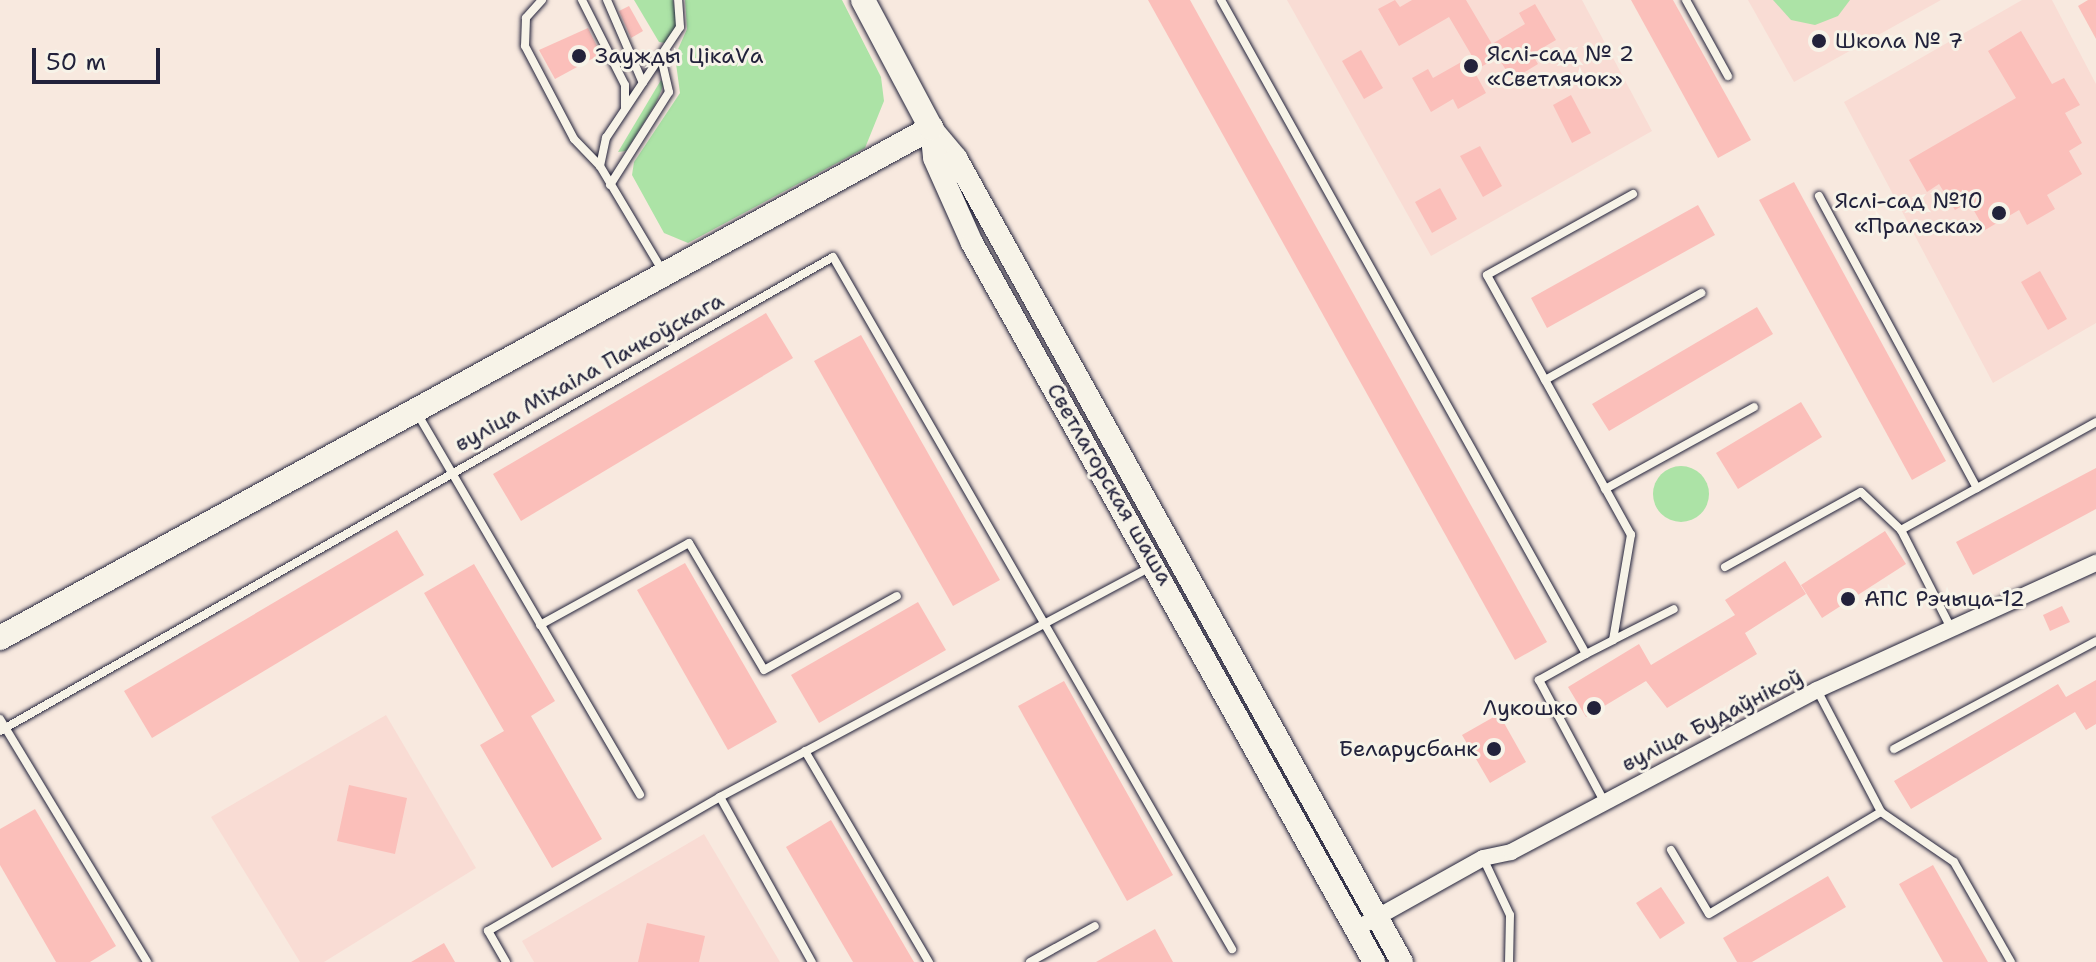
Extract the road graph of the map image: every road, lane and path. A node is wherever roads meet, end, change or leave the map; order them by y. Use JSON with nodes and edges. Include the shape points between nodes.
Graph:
{"nodes":[{"id":1,"x":542,"y":0,"type":"edge"},
{"id":2,"x":582,"y":0,"type":"edge"},
{"id":3,"x":607,"y":0,"type":"edge"},
{"id":4,"x":678,"y":0,"type":"edge"},
{"id":5,"x":863,"y":0,"type":"edge"},
{"id":6,"x":1221,"y":0,"type":"edge"},
{"id":7,"x":1686,"y":0,"type":"edge"},
{"id":8,"x":661,"y":58,"type":"junction"},
{"id":9,"x":1728,"y":76,"type":"dead end"},
{"id":10,"x":643,"y":84,"type":"junction"},
{"id":11,"x":625,"y":108,"type":"junction"},
{"id":12,"x":931,"y":128,"type":"junction"},
{"id":13,"x":600,"y":166,"type":"junction"},
{"id":14,"x":610,"y":185,"type":"junction"},
{"id":15,"x":1633,"y":194,"type":"dead end"},
{"id":16,"x":1819,"y":196,"type":"dead end"},
{"id":17,"x":665,"y":275,"type":"junction"},
{"id":18,"x":1701,"y":293,"type":"dead end"},
{"id":19,"x":1545,"y":380,"type":"junction"},
{"id":20,"x":1754,"y":407,"type":"dead end"},
{"id":21,"x":417,"y":413,"type":"junction"},
{"id":22,"x":2096,"y":422,"type":"edge"},
{"id":23,"x":450,"y":471,"type":"junction"},
{"id":24,"x":1977,"y":488,"type":"junction"},
{"id":25,"x":1605,"y":489,"type":"junction"},
{"id":26,"x":1901,"y":530,"type":"junction"},
{"id":27,"x":2096,"y":563,"type":"edge"},
{"id":28,"x":1156,"y":564,"type":"junction"},
{"id":29,"x":1725,"y":567,"type":"dead end"},
{"id":30,"x":897,"y":596,"type":"dead end"},
{"id":31,"x":1674,"y":609,"type":"dead end"},
{"id":32,"x":1043,"y":621,"type":"junction"},
{"id":33,"x":540,"y":625,"type":"junction"},
{"id":34,"x":1951,"y":628,"type":"junction"},
{"id":35,"x":0,"y":638,"type":"edge"},
{"id":36,"x":1613,"y":640,"type":"junction"},
{"id":37,"x":2096,"y":641,"type":"edge"},
{"id":38,"x":1586,"y":654,"type":"junction"},
{"id":39,"x":1817,"y":690,"type":"junction"},
{"id":40,"x":0,"y":719,"type":"edge"},
{"id":41,"x":2,"y":730,"type":"edge"},
{"id":42,"x":1894,"y":749,"type":"dead end"},
{"id":43,"x":805,"y":751,"type":"junction"},
{"id":44,"x":640,"y":795,"type":"dead end"},
{"id":45,"x":720,"y":797,"type":"junction"},
{"id":46,"x":1604,"y":801,"type":"junction"},
{"id":47,"x":1881,"y":812,"type":"junction"},
{"id":48,"x":1671,"y":850,"type":"dead end"},
{"id":49,"x":1483,"y":858,"type":"junction"},
{"id":50,"x":1377,"y":918,"type":"junction"},
{"id":51,"x":1095,"y":926,"type":"dead end"},
{"id":52,"x":1356,"y":929,"type":"junction"},
{"id":53,"x":1232,"y":949,"type":"dead end"},
{"id":54,"x":147,"y":962,"type":"edge"},
{"id":55,"x":506,"y":962,"type":"edge"},
{"id":56,"x":812,"y":962,"type":"edge"},
{"id":57,"x":929,"y":962,"type":"edge"},
{"id":58,"x":1030,"y":962,"type":"edge"},
{"id":59,"x":1374,"y":962,"type":"edge"},
{"id":60,"x":1402,"y":962,"type":"edge"},
{"id":61,"x":1509,"y":962,"type":"edge"},
{"id":62,"x":2011,"y":962,"type":"edge"}],
"edges":[{"from":1,"to":13,"type":"lane","via":[[526,18],[525,46],[574,139]]},
{"from":2,"to":11,"type":"lane","via":[[625,85]]},
{"from":3,"to":10,"type":"lane"},
{"from":4,"to":8,"type":"lane","via":[[680,27]]},
{"from":5,"to":12,"type":"main road","name":"Светлагорская шаша"},
{"from":6,"to":38,"type":"lane"},
{"from":7,"to":9,"type":"lane"},
{"from":8,"to":10,"type":"lane"},
{"from":8,"to":14,"type":"lane","via":[[669,92]]},
{"from":10,"to":11,"type":"lane"},
{"from":11,"to":13,"type":"lane","via":[[606,138]]},
{"from":12,"to":17,"type":"main road"},
{"from":12,"to":28,"type":"main road","name":"Светлагорская шаша","via":[[934,158],[972,243]]},
{"from":12,"to":50,"type":"main road","via":[[956,158]]},
{"from":13,"to":14,"type":"lane"},
{"from":14,"to":17,"type":"lane"},
{"from":15,"to":19,"type":"lane","via":[[1487,275]]},
{"from":16,"to":24,"type":"lane"},
{"from":17,"to":21,"type":"main road"},
{"from":18,"to":19,"type":"lane"},
{"from":19,"to":25,"type":"lane"},
{"from":20,"to":25,"type":"lane"},
{"from":21,"to":23,"type":"lane"},
{"from":21,"to":35,"type":"main road"},
{"from":22,"to":24,"type":"lane"},
{"from":23,"to":32,"type":"lane","name":"вуліца Міхаіла Пачкоўскага","via":[[833,257]]},
{"from":23,"to":33,"type":"lane"},
{"from":23,"to":41,"type":"lane","name":"вуліца Міхаіла Пачкоўскага"},
{"from":24,"to":26,"type":"lane"},
{"from":25,"to":36,"type":"lane","via":[[1631,535]]},
{"from":26,"to":29,"type":"lane","via":[[1861,492]]},
{"from":26,"to":34,"type":"lane"},
{"from":27,"to":34,"type":"street","name":"вуліца Будаўнікоў"},
{"from":28,"to":32,"type":"lane"},
{"from":28,"to":52,"type":"main road","name":"Светлагорская шаша"},
{"from":30,"to":33,"type":"lane","via":[[764,670],[689,543]]},
{"from":31,"to":36,"type":"lane"},
{"from":32,"to":43,"type":"lane"},
{"from":32,"to":53,"type":"lane"},
{"from":33,"to":44,"type":"lane"},
{"from":34,"to":39,"type":"street","name":"вуліца Будаўнікоў"},
{"from":36,"to":38,"type":"lane"},
{"from":37,"to":42,"type":"lane"},
{"from":38,"to":46,"type":"lane","via":[[1539,680]]},
{"from":39,"to":46,"type":"street","name":"вуліца Будаўнікоў"},
{"from":39,"to":47,"type":"lane"},
{"from":40,"to":41,"type":"lane"},
{"from":41,"to":54,"type":"lane"},
{"from":43,"to":45,"type":"lane"},
{"from":43,"to":57,"type":"lane"},
{"from":45,"to":55,"type":"lane","via":[[488,931]]},
{"from":45,"to":56,"type":"lane"},
{"from":46,"to":49,"type":"street","name":"вуліца Будаўнікоў","via":[[1511,852]]},
{"from":47,"to":48,"type":"lane","via":[[1709,914]]},
{"from":47,"to":62,"type":"lane","via":[[1954,862]]},
{"from":49,"to":50,"type":"street","name":"вуліца Будаўнікоў"},
{"from":49,"to":61,"type":"lane","via":[[1510,915]]},
{"from":50,"to":52,"type":"street","name":"вуліца Будаўнікоў"},
{"from":50,"to":60,"type":"main road"},
{"from":51,"to":58,"type":"lane"},
{"from":52,"to":59,"type":"main road","name":"Светлагорская шаша"}]}
